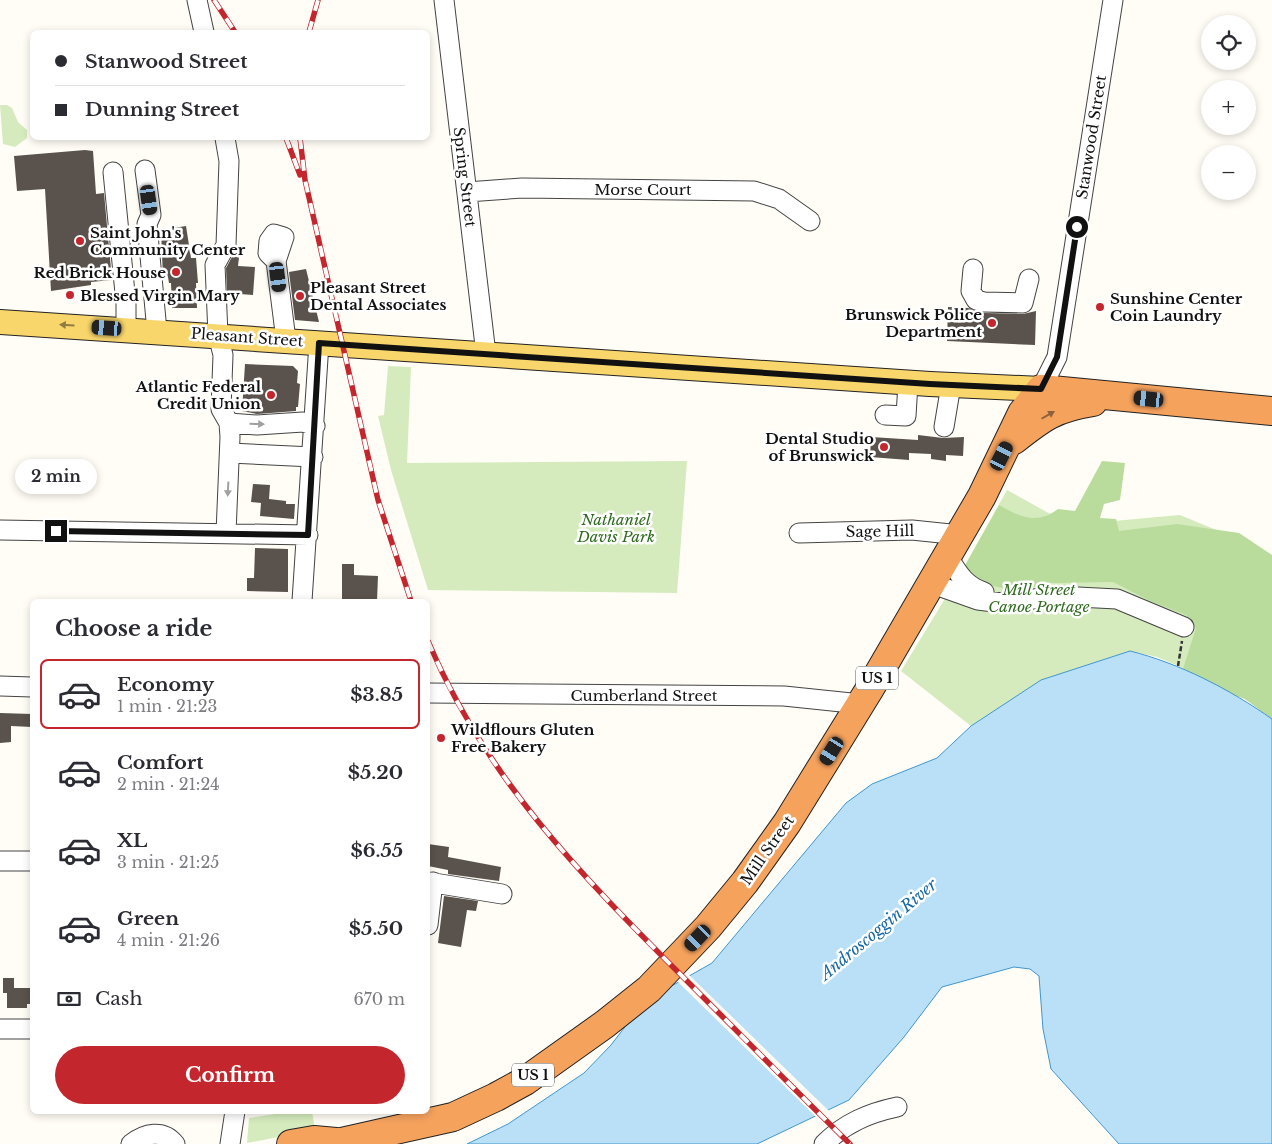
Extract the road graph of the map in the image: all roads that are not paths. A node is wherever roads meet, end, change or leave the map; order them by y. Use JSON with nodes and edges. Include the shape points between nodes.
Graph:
{"nodes":[{"id":1,"x":197,"y":0,"type":"edge"},
{"id":2,"x":444,"y":0,"type":"edge"},
{"id":3,"x":1113,"y":0,"type":"edge"},
{"id":4,"x":204,"y":30,"type":"edge"},
{"id":5,"x":224,"y":140,"type":"edge"},
{"id":6,"x":145,"y":170,"type":"dead end"},
{"id":7,"x":113,"y":172,"type":"dead end"},
{"id":8,"x":467,"y":192,"type":"junction"},
{"id":9,"x":810,"y":221,"type":"dead end"},
{"id":10,"x":276,"y":261,"type":"dead end"},
{"id":11,"x":973,"y":269,"type":"dead end"},
{"id":12,"x":1030,"y":279,"type":"dead end"},
{"id":13,"x":0,"y":322,"type":"edge"},
{"id":14,"x":126,"y":329,"type":"junction"},
{"id":15,"x":157,"y":331,"type":"junction"},
{"id":16,"x":218,"y":335,"type":"junction"},
{"id":17,"x":286,"y":340,"type":"junction"},
{"id":18,"x":319,"y":343,"type":"junction"},
{"id":19,"x":486,"y":354,"type":"junction"},
{"id":20,"x":908,"y":383,"type":"junction"},
{"id":21,"x":950,"y":385,"type":"junction"},
{"id":22,"x":1041,"y":389,"type":"junction"},
{"id":23,"x":1130,"y":397,"type":"junction"},
{"id":24,"x":1272,"y":412,"type":"edge"},
{"id":25,"x":885,"y":415,"type":"dead end"},
{"id":26,"x":229,"y":422,"type":"junction"},
{"id":27,"x":315,"y":426,"type":"junction"},
{"id":28,"x":944,"y":427,"type":"dead end"},
{"id":29,"x":1008,"y":444,"type":"junction"},
{"id":30,"x":230,"y":453,"type":"junction"},
{"id":31,"x":314,"y":458,"type":"junction"},
{"id":32,"x":0,"y":530,"type":"edge"},
{"id":33,"x":799,"y":532,"type":"dead end"},
{"id":34,"x":226,"y":533,"type":"junction"},
{"id":35,"x":308,"y":535,"type":"junction"},
{"id":36,"x":954,"y":546,"type":"junction"},
{"id":37,"x":933,"y":584,"type":"junction"},
{"id":38,"x":302,"y":599,"type":"edge"},
{"id":39,"x":1020,"y":601,"type":"junction"},
{"id":40,"x":1184,"y":627,"type":"road end"},
{"id":41,"x":0,"y":686,"type":"edge"},
{"id":42,"x":30,"y":687,"type":"edge"},
{"id":43,"x":430,"y":693,"type":"edge"},
{"id":44,"x":861,"y":704,"type":"junction"},
{"id":45,"x":0,"y":860,"type":"edge"},
{"id":46,"x":30,"y":861,"type":"edge"},
{"id":47,"x":430,"y":882,"type":"edge"},
{"id":48,"x":502,"y":894,"type":"dead end"},
{"id":49,"x":0,"y":1029,"type":"edge"},
{"id":50,"x":30,"y":1029,"type":"edge"},
{"id":51,"x":897,"y":1107,"type":"dead end"},
{"id":52,"x":235,"y":1114,"type":"edge"},
{"id":53,"x":402,"y":1120,"type":"edge"},
{"id":54,"x":334,"y":1143,"type":"edge"},
{"id":55,"x":131,"y":1144,"type":"edge"},
{"id":56,"x":175,"y":1144,"type":"edge"},
{"id":57,"x":230,"y":1144,"type":"edge"},
{"id":58,"x":291,"y":1144,"type":"edge"},
{"id":59,"x":824,"y":1144,"type":"edge"}],
"edges":[{"from":1,"to":4,"type":"street"},
{"from":2,"to":8,"type":"street","name":"Spring Street"},
{"from":3,"to":22,"type":"street","name":"Stanwood Street","via":[[1057,357]]},
{"from":5,"to":16,"type":"street","via":[[229,161],[227,236],[216,265]]},
{"from":6,"to":15,"type":"street","via":[[151,215],[147,224]]},
{"from":7,"to":14,"type":"street"},
{"from":8,"to":9,"type":"street","name":"Morse Court","via":[[522,188],[754,191],[779,200]]},
{"from":8,"to":19,"type":"street","name":"Spring Street"},
{"from":10,"to":17,"type":"street"},
{"from":11,"to":12,"type":"street","via":[[971,291],[976,300],[984,302],[1024,303]]},
{"from":14,"to":13,"type":"main road","name":"Pleasant Street","one_way":true},
{"from":14,"to":15,"type":"main road","name":"Pleasant Street"},
{"from":15,"to":16,"type":"main road","name":"Pleasant Street"},
{"from":16,"to":17,"type":"main road","name":"Pleasant Street"},
{"from":16,"to":26,"type":"street","via":[[223,355],[221,410]]},
{"from":17,"to":18,"type":"main road","name":"Pleasant Street"},
{"from":18,"to":19,"type":"main road","name":"Pleasant Street"},
{"from":18,"to":27,"type":"street"},
{"from":19,"to":20,"type":"main road","name":"Pleasant Street"},
{"from":20,"to":21,"type":"main road","name":"Pleasant Street"},
{"from":20,"to":25,"type":"street","via":[[906,416]]},
{"from":21,"to":22,"type":"main road","name":"Pleasant Street"},
{"from":21,"to":28,"type":"street"},
{"from":22,"to":23,"type":"highway","name":"Pleasant Street"},
{"from":22,"to":29,"type":"highway","name":"Mill Street","via":[[1022,413]]},
{"from":23,"to":24,"type":"highway","name":"Pleasant Street","number":"US 1"},
{"from":29,"to":23,"type":"highway","number":"US 1","one_way":true,"via":[[1060,409]]},
{"from":26,"to":27,"type":"street","one_way":true,"via":[[257,425],[303,422]]},
{"from":26,"to":30,"type":"street"},
{"from":27,"to":31,"type":"street"},
{"from":29,"to":36,"type":"highway","name":"Mill Street","number":"US 1"},
{"from":30,"to":31,"type":"street"},
{"from":30,"to":34,"type":"street","one_way":true},
{"from":31,"to":35,"type":"street"},
{"from":32,"to":34,"type":"street"},
{"from":33,"to":36,"type":"street","name":"Sage Hill","via":[[912,530]]},
{"from":34,"to":35,"type":"street"},
{"from":35,"to":38,"type":"street"},
{"from":36,"to":37,"type":"highway","name":"Mill Street","number":"US 1"},
{"from":36,"to":39,"type":"street","via":[[962,579],[973,589]]},
{"from":37,"to":39,"type":"street","via":[[978,600]]},
{"from":37,"to":44,"type":"highway","name":"Mill Street","number":"US 1"},
{"from":39,"to":40,"type":"street","via":[[1058,596],[1117,599]]},
{"from":41,"to":42,"type":"street"},
{"from":43,"to":44,"type":"street","name":"Cumberland Street","via":[[784,696]]},
{"from":44,"to":53,"type":"highway","name":"Mill Street","number":"US 1","via":[[787,823],[745,882],[708,927],[648,989],[553,1062],[503,1093],[453,1117]]},
{"from":45,"to":46,"type":"street"},
{"from":47,"to":48,"type":"street"},
{"from":49,"to":50,"type":"street"},
{"from":51,"to":59,"type":"street","via":[[859,1118]]},
{"from":52,"to":57,"type":"street"},
{"from":53,"to":54,"type":"highway","name":"Mill Street","number":"US 1"},
{"from":54,"to":58,"type":"highway","name":"Mill Street","number":"US 1","via":[[314,1140]]},
{"from":55,"to":56,"type":"street","via":[[147,1135],[157,1134],[167,1136]]}]}
